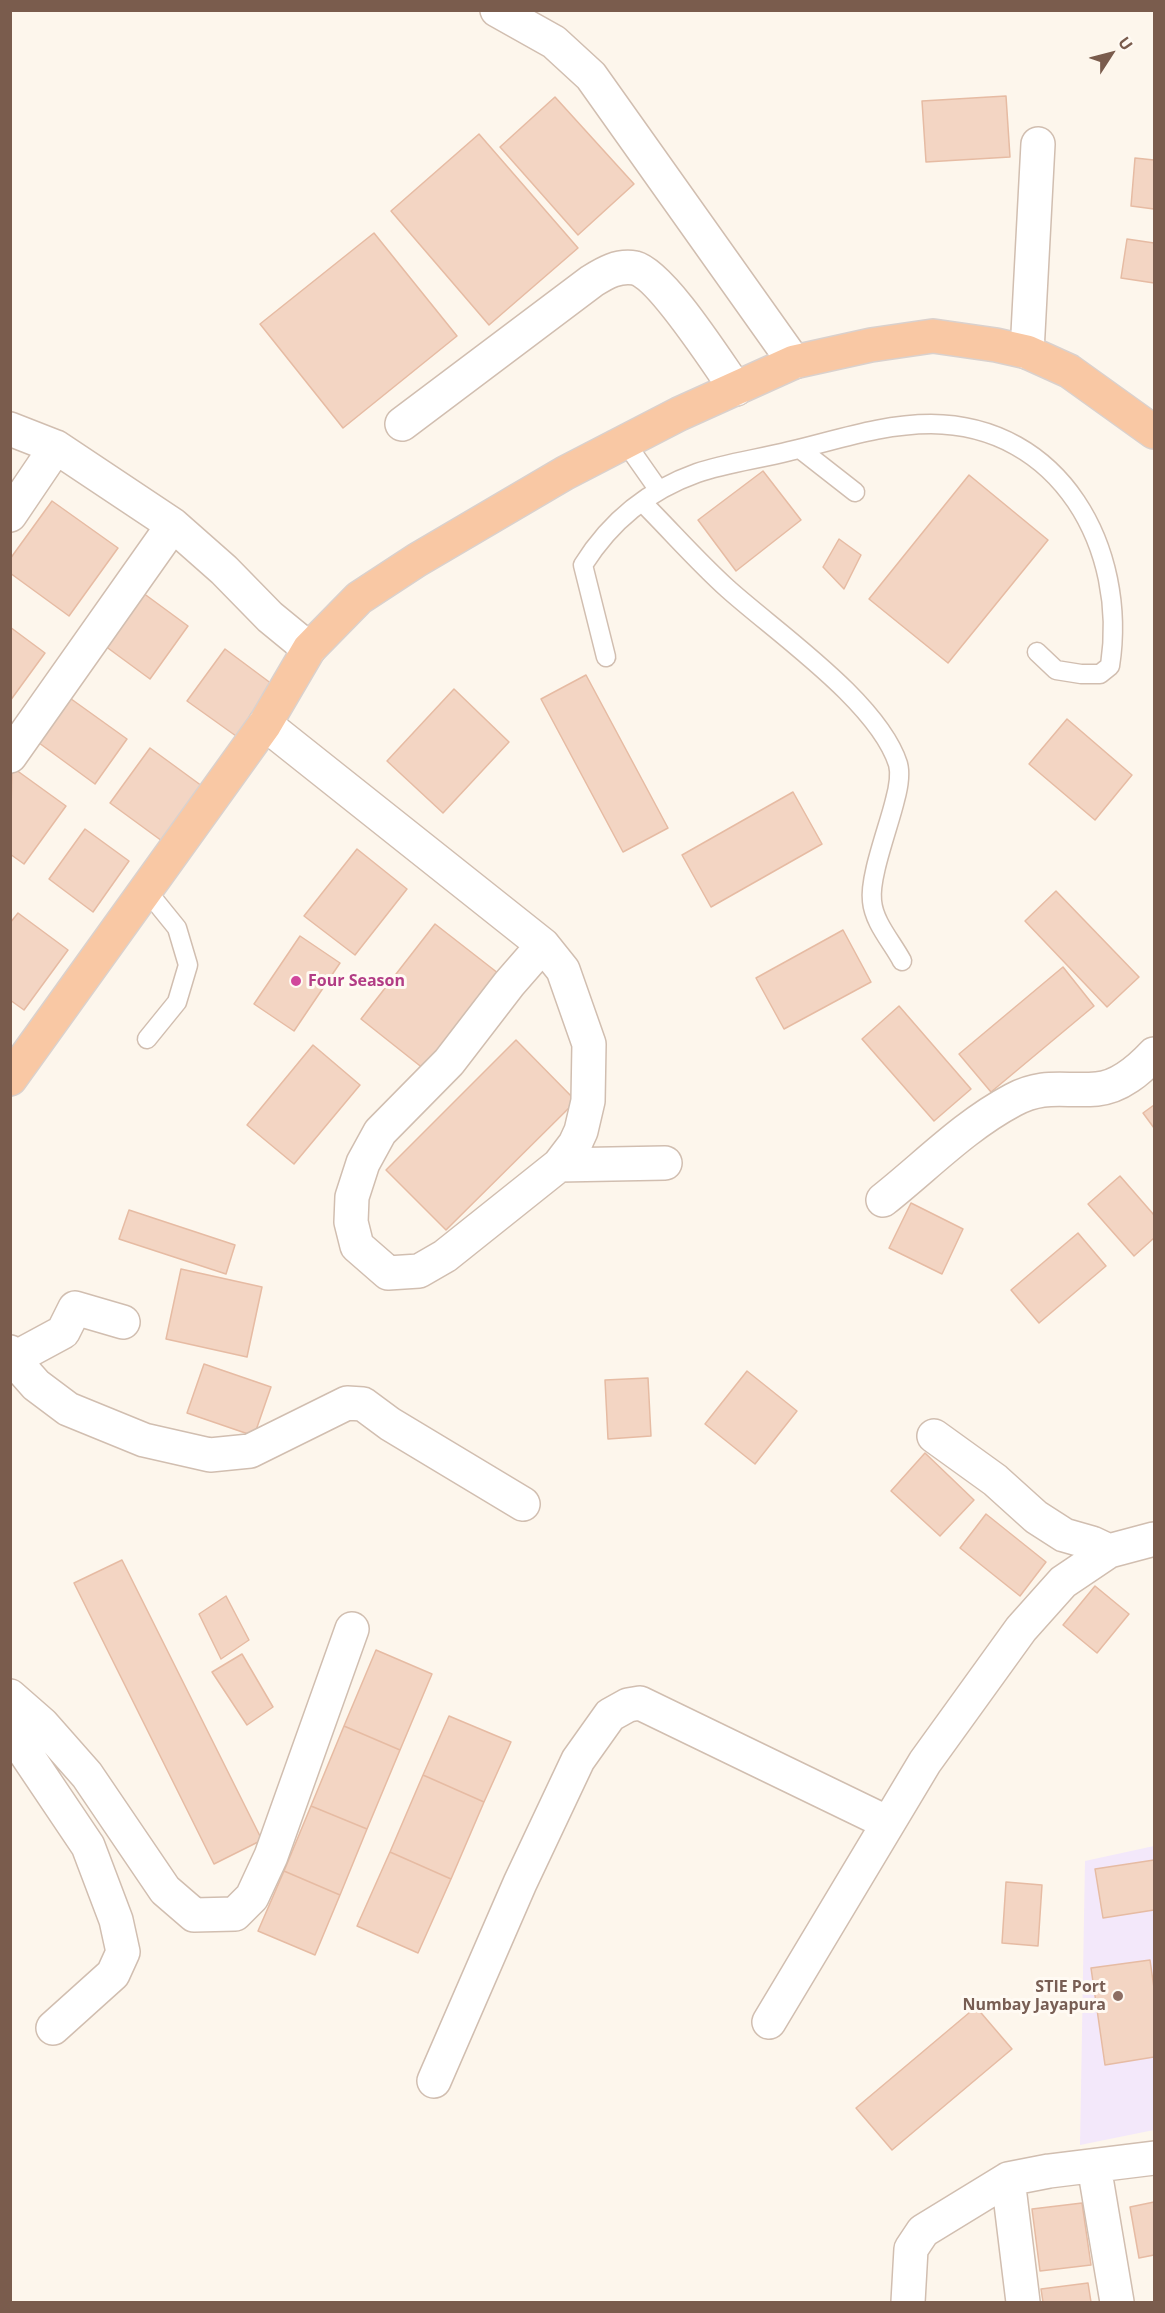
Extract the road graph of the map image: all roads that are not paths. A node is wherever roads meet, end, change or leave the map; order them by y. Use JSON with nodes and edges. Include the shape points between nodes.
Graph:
{"nodes":[{"id":1,"x":497,"y":10,"type":"edge"},
{"id":2,"x":1038,"y":144,"type":"dead end"},
{"id":3,"x":1027,"y":352,"type":"junction"},
{"id":4,"x":794,"y":362,"type":"junction"},
{"id":5,"x":736,"y":389,"type":"junction"},
{"id":6,"x":402,"y":424,"type":"dead end"},
{"id":7,"x":10,"y":429,"type":"edge"},
{"id":8,"x":1155,"y":432,"type":"edge"},
{"id":9,"x":625,"y":442,"type":"junction"},
{"id":10,"x":56,"y":447,"type":"junction"},
{"id":11,"x":800,"y":449,"type":"junction"},
{"id":12,"x":658,"y":489,"type":"junction"},
{"id":13,"x":855,"y":492,"type":"dead end"},
{"id":14,"x":642,"y":502,"type":"junction"},
{"id":15,"x":10,"y":515,"type":"edge"},
{"id":16,"x":172,"y":525,"type":"junction"},
{"id":17,"x":309,"y":649,"type":"junction"},
{"id":18,"x":1037,"y":652,"type":"dead end"},
{"id":19,"x":606,"y":657,"type":"dead end"},
{"id":20,"x":265,"y":724,"type":"junction"},
{"id":21,"x":10,"y":756,"type":"edge"},
{"id":22,"x":147,"y":891,"type":"junction"},
{"id":23,"x":543,"y":945,"type":"junction"},
{"id":24,"x":902,"y":961,"type":"dead end"},
{"id":25,"x":147,"y":1039,"type":"dead end"},
{"id":26,"x":1155,"y":1054,"type":"edge"},
{"id":27,"x":10,"y":1079,"type":"edge"},
{"id":28,"x":665,"y":1164,"type":"dead end"},
{"id":29,"x":559,"y":1165,"type":"junction"},
{"id":30,"x":883,"y":1200,"type":"dead end"},
{"id":31,"x":123,"y":1322,"type":"dead end"},
{"id":32,"x":12,"y":1356,"type":"edge"},
{"id":33,"x":934,"y":1436,"type":"dead end"},
{"id":34,"x":523,"y":1504,"type":"dead end"},
{"id":35,"x":1155,"y":1539,"type":"edge"},
{"id":36,"x":1108,"y":1551,"type":"junction"},
{"id":37,"x":352,"y":1629,"type":"dead end"},
{"id":38,"x":10,"y":1696,"type":"edge"},
{"id":39,"x":10,"y":1730,"type":"edge"},
{"id":40,"x":888,"y":1823,"type":"junction"},
{"id":41,"x":769,"y":2022,"type":"dead end"},
{"id":42,"x":53,"y":2028,"type":"dead end"},
{"id":43,"x":434,"y":2081,"type":"dead end"},
{"id":44,"x":1155,"y":2158,"type":"edge"},
{"id":45,"x":1094,"y":2166,"type":"junction"},
{"id":46,"x":1008,"y":2179,"type":"junction"},
{"id":47,"x":908,"y":2302,"type":"edge"},
{"id":48,"x":1023,"y":2302,"type":"edge"},
{"id":49,"x":1117,"y":2302,"type":"edge"}],
"edges":[{"from":1,"to":4,"type":"street","via":[[554,42],[591,76]]},
{"from":2,"to":3,"type":"street"},
{"from":3,"to":4,"type":"highway","via":[[933,336]]},
{"from":3,"to":8,"type":"highway","via":[[1069,371]]},
{"from":4,"to":5,"type":"highway"},
{"from":5,"to":6,"type":"street","via":[[658,284],[636,268],[612,269]]},
{"from":5,"to":9,"type":"highway"},
{"from":7,"to":10,"type":"street"},
{"from":9,"to":12,"type":"lane"},
{"from":9,"to":17,"type":"highway","via":[[417,560],[359,598]]},
{"from":10,"to":15,"type":"street"},
{"from":10,"to":16,"type":"street"},
{"from":11,"to":12,"type":"lane","via":[[698,472]]},
{"from":11,"to":13,"type":"lane"},
{"from":11,"to":18,"type":"lane","via":[[877,429],[931,424],[971,428],[1010,440],[1050,469],[1078,505],[1100,545],[1110,583],[1114,640],[1110,666],[1100,674],[1056,670]]},
{"from":12,"to":14,"type":"lane"},
{"from":14,"to":19,"type":"lane","via":[[617,521],[583,565]]},
{"from":14,"to":24,"type":"lane","via":[[727,588],[866,712],[887,740],[898,766],[898,786],[871,885],[872,903],[880,926]]},
{"from":16,"to":17,"type":"street"},
{"from":16,"to":21,"type":"street"},
{"from":17,"to":20,"type":"highway"},
{"from":20,"to":22,"type":"highway"},
{"from":20,"to":23,"type":"street"},
{"from":22,"to":25,"type":"lane","via":[[177,928],[188,965],[177,1002]]},
{"from":22,"to":27,"type":"highway"},
{"from":23,"to":29,"type":"street","via":[[564,970],[589,1044],[588,1101],[581,1131]]},
{"from":23,"to":29,"type":"street","via":[[449,1062],[380,1132],[363,1163],[352,1197],[351,1222],[357,1246],[388,1273],[419,1271],[445,1256]]},
{"from":26,"to":30,"type":"street","via":[[1121,1082],[1099,1089],[1045,1088],[1014,1099],[963,1131]]},
{"from":28,"to":29,"type":"street"},
{"from":31,"to":32,"type":"street","via":[[75,1308],[63,1332]]},
{"from":32,"to":34,"type":"street","via":[[36,1385],[68,1409],[144,1440],[210,1455],[250,1451],[347,1403],[363,1404]]},
{"from":33,"to":36,"type":"street","via":[[995,1480],[1036,1517],[1064,1535]]},
{"from":35,"to":36,"type":"street"},
{"from":36,"to":40,"type":"street","via":[[1063,1581],[1021,1629],[925,1762]]},
{"from":37,"to":38,"type":"street","via":[[271,1856],[252,1897],[235,1914],[194,1915],[165,1890],[87,1775],[42,1724]]},
{"from":39,"to":42,"type":"street","via":[[88,1846],[116,1920],[123,1952],[112,1974]]},
{"from":40,"to":41,"type":"street"},
{"from":40,"to":43,"type":"street","via":[[640,1703],[628,1705],[610,1716],[578,1760]]},
{"from":44,"to":45,"type":"street"},
{"from":45,"to":46,"type":"street"},
{"from":45,"to":49,"type":"street"},
{"from":46,"to":47,"type":"street","via":[[923,2231],[911,2249]]},
{"from":46,"to":48,"type":"street"}]}
